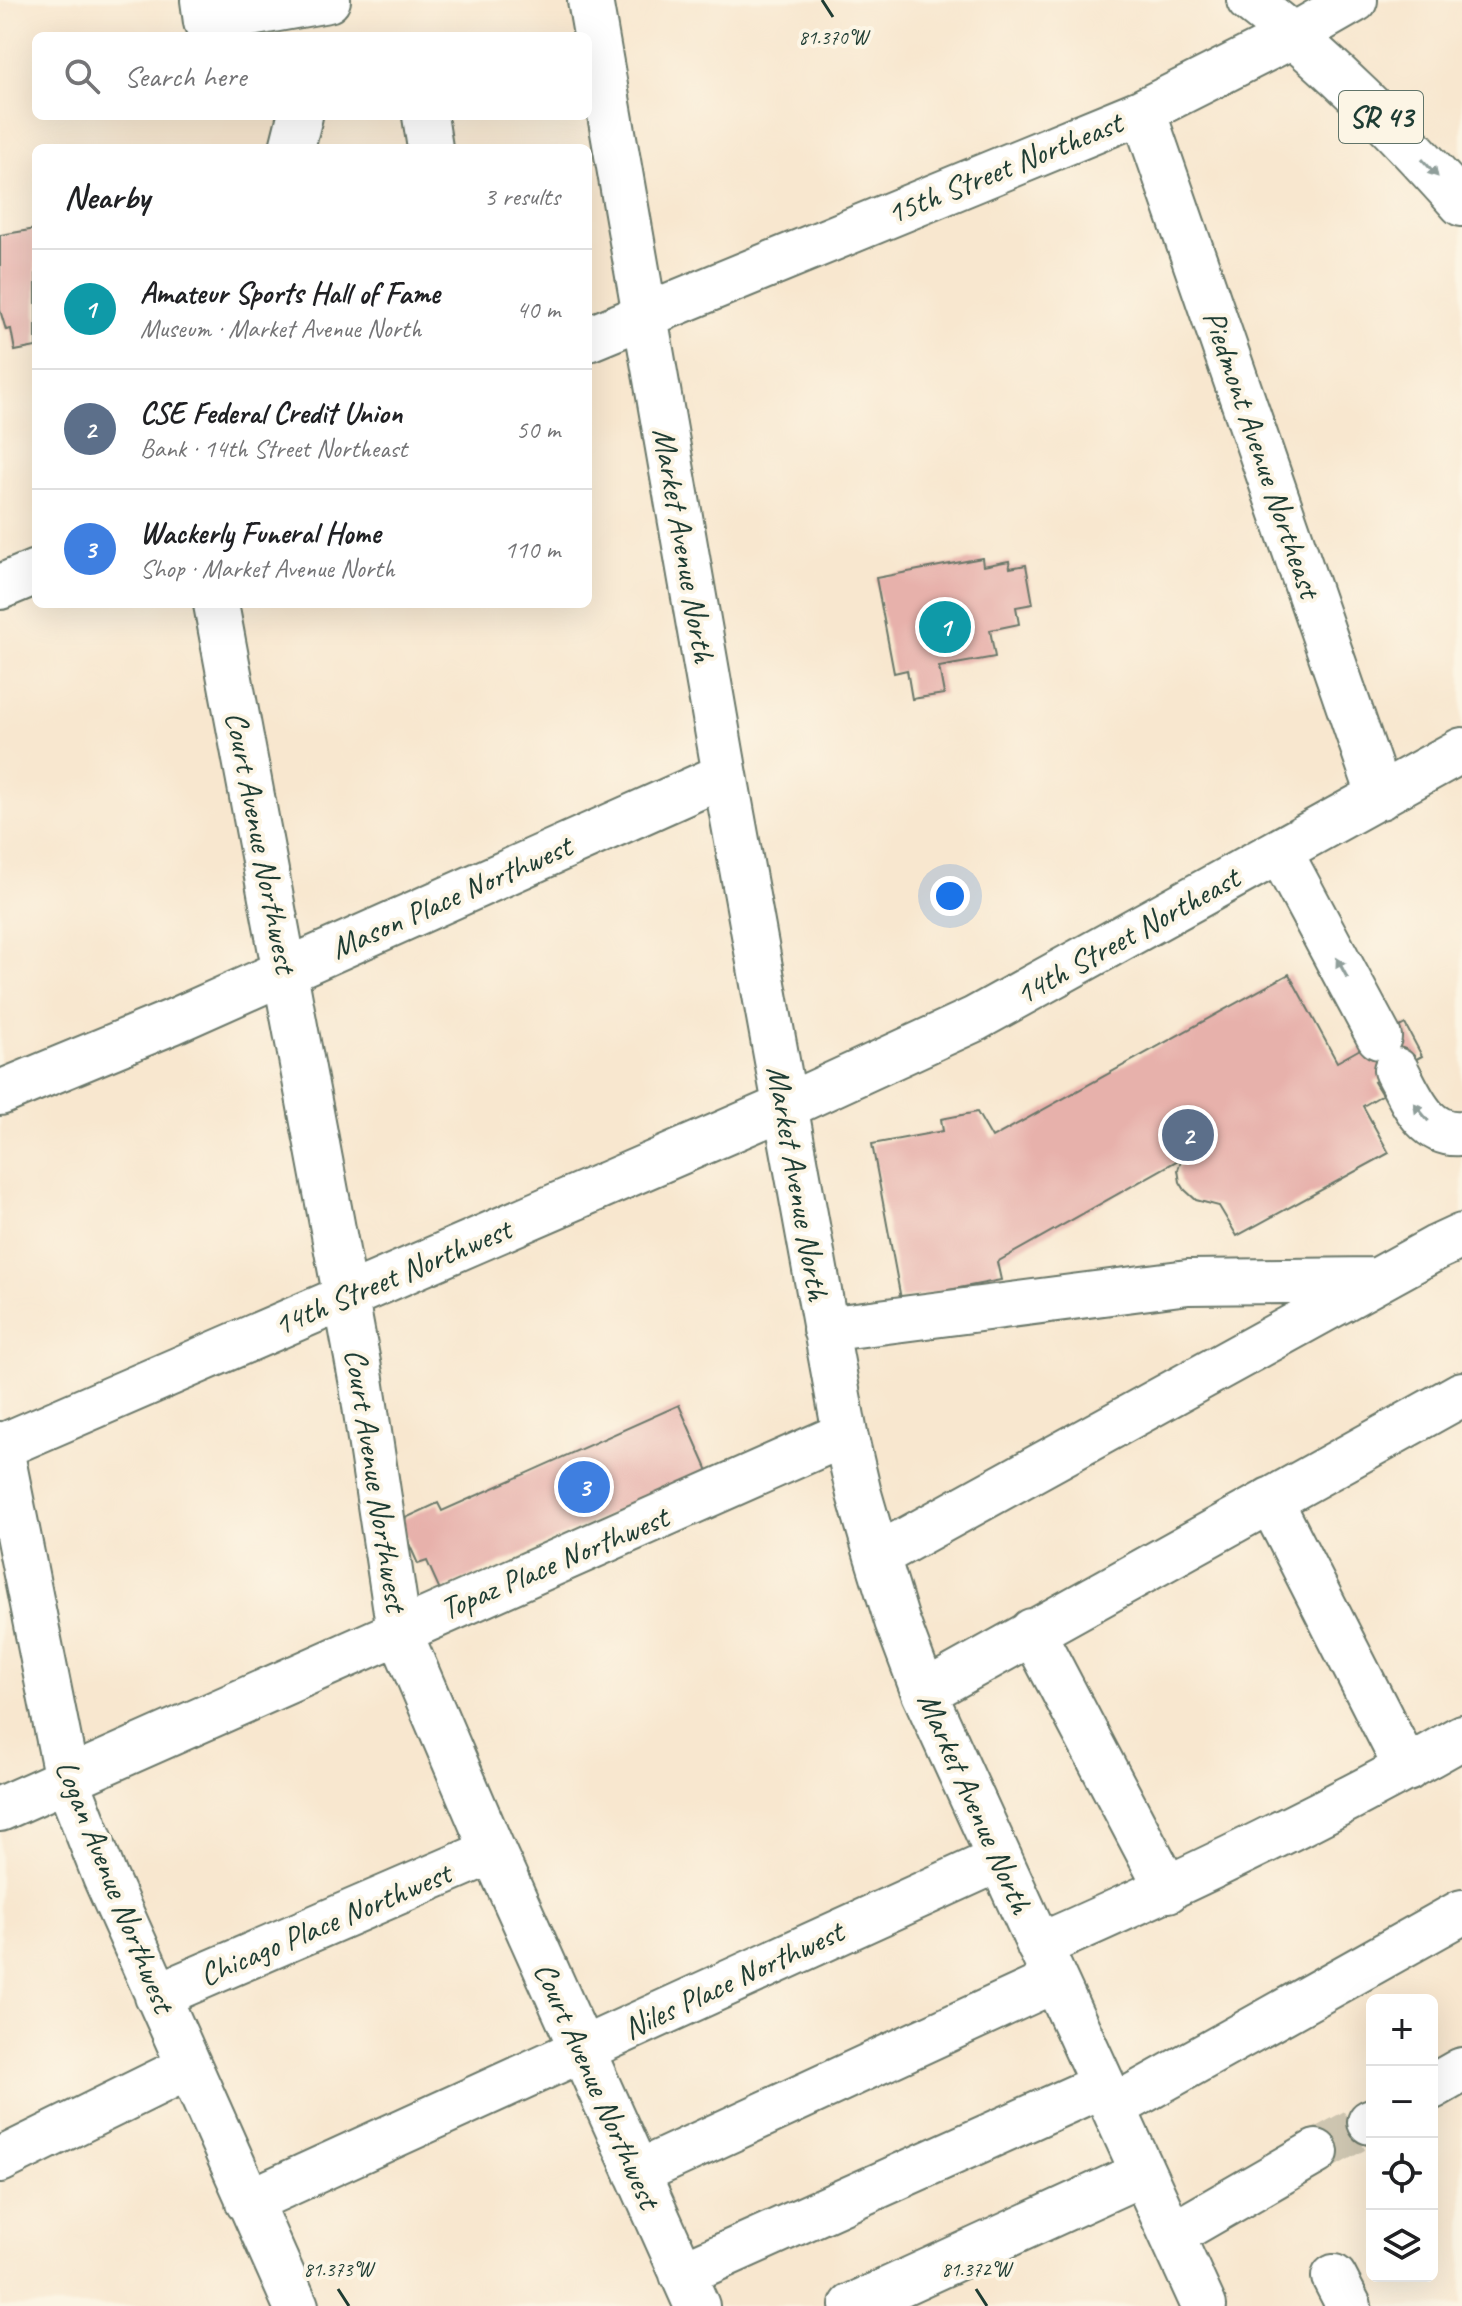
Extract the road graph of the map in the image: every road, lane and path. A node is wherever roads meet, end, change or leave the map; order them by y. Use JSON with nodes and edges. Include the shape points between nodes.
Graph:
{"nodes":[{"id":1,"x":203,"y":0,"type":"edge"},
{"id":2,"x":328,"y":0,"type":"edge"},
{"id":3,"x":590,"y":0,"type":"edge"},
{"id":4,"x":1249,"y":0,"type":"edge"},
{"id":5,"x":1355,"y":0,"type":"edge"},
{"id":6,"x":1294,"y":35,"type":"junction"},
{"id":7,"x":1143,"y":111,"type":"junction"},
{"id":8,"x":299,"y":120,"type":"edge"},
{"id":9,"x":426,"y":120,"type":"edge"},
{"id":10,"x":293,"y":144,"type":"edge"},
{"id":11,"x":429,"y":144,"type":"edge"},
{"id":12,"x":602,"y":152,"type":"edge"},
{"id":13,"x":1462,"y":204,"type":"edge"},
{"id":14,"x":643,"y":315,"type":"junction"},
{"id":15,"x":592,"y":337,"type":"edge"},
{"id":16,"x":32,"y":574,"type":"edge"},
{"id":17,"x":0,"y":587,"type":"edge"},
{"id":18,"x":217,"y":608,"type":"edge"},
{"id":19,"x":1462,"y":750,"type":"edge"},
{"id":20,"x":725,"y":775,"type":"junction"},
{"id":21,"x":1380,"y":797,"type":"junction"},
{"id":22,"x":1280,"y":852,"type":"junction"},
{"id":23,"x":285,"y":971,"type":"junction"},
{"id":24,"x":0,"y":1093,"type":"edge"},
{"id":25,"x":784,"y":1107,"type":"junction"},
{"id":26,"x":1462,"y":1133,"type":"edge"},
{"id":27,"x":1462,"y":1236,"type":"edge"},
{"id":28,"x":1380,"y":1280,"type":"junction"},
{"id":29,"x":346,"y":1297,"type":"junction"},
{"id":30,"x":825,"y":1329,"type":"junction"},
{"id":31,"x":1462,"y":1394,"type":"edge"},
{"id":32,"x":845,"y":1434,"type":"junction"},
{"id":33,"x":0,"y":1446,"type":"edge"},
{"id":34,"x":1270,"y":1500,"type":"junction"},
{"id":35,"x":877,"y":1556,"type":"junction"},
{"id":36,"x":399,"y":1631,"type":"junction"},
{"id":37,"x":1032,"y":1631,"type":"junction"},
{"id":38,"x":924,"y":1693,"type":"junction"},
{"id":39,"x":1462,"y":1737,"type":"edge"},
{"id":40,"x":1407,"y":1769,"type":"junction"},
{"id":41,"x":67,"y":1780,"type":"junction"},
{"id":42,"x":0,"y":1809,"type":"edge"},
{"id":43,"x":493,"y":1851,"type":"junction"},
{"id":44,"x":1000,"y":1859,"type":"junction"},
{"id":45,"x":1168,"y":1890,"type":"junction"},
{"id":46,"x":1462,"y":1912,"type":"edge"},
{"id":47,"x":1047,"y":1963,"type":"junction"},
{"id":48,"x":157,"y":1996,"type":"junction"},
{"id":49,"x":581,"y":2049,"type":"junction"},
{"id":50,"x":189,"y":2067,"type":"junction"},
{"id":51,"x":1462,"y":2070,"type":"edge"},
{"id":52,"x":1438,"y":2084,"type":"edge"},
{"id":53,"x":1108,"y":2096,"type":"junction"},
{"id":54,"x":1316,"y":2152,"type":"tunnel mouth"},
{"id":55,"x":0,"y":2160,"type":"edge"},
{"id":56,"x":637,"y":2173,"type":"junction"},
{"id":57,"x":1143,"y":2173,"type":"junction"},
{"id":58,"x":248,"y":2202,"type":"junction"},
{"id":59,"x":1172,"y":2235,"type":"junction"},
{"id":60,"x":690,"y":2290,"type":"edge"},
{"id":61,"x":296,"y":2306,"type":"edge"},
{"id":62,"x":852,"y":2306,"type":"edge"},
{"id":63,"x":1204,"y":2306,"type":"edge"}],
"edges":[{"from":1,"to":2,"type":"street","via":[[206,22]]},
{"from":3,"to":12,"type":"street","name":"Market Avenue North"},
{"from":4,"to":6,"type":"street","number":"SR 43"},
{"from":5,"to":6,"type":"street","name":"15th Street Northeast"},
{"from":6,"to":7,"type":"street","name":"15th Street Northeast"},
{"from":6,"to":13,"type":"street","number":"SR 43","one_way":true,"via":[[1346,81]]},
{"from":7,"to":14,"type":"street","name":"15th Street Northeast"},
{"from":7,"to":21,"type":"street","name":"Piedmont Avenue Northeast"},
{"from":8,"to":10,"type":"street"},
{"from":9,"to":11,"type":"street"},
{"from":12,"to":14,"type":"street","name":"Market Avenue North"},
{"from":14,"to":15,"type":"street","name":"15th Street Northeast"},
{"from":14,"to":20,"type":"street","name":"Market Avenue North"},
{"from":16,"to":17,"type":"street"},
{"from":18,"to":23,"type":"street","name":"Court Avenue Northwest"},
{"from":19,"to":21,"type":"street","name":"14th Street Northeast"},
{"from":20,"to":23,"type":"street","name":"Mason Place Northwest"},
{"from":20,"to":25,"type":"street","name":"Market Avenue North"},
{"from":21,"to":22,"type":"street","name":"14th Street Northeast"},
{"from":22,"to":25,"type":"street","name":"14th Street Northeast","via":[[975,1019]]},
{"from":26,"to":22,"type":"street","one_way":true,"via":[[1448,1135],[1418,1112]]},
{"from":23,"to":24,"type":"street","name":"Mason Place Northwest"},
{"from":23,"to":29,"type":"street","name":"Court Avenue Northwest"},
{"from":25,"to":29,"type":"street","name":"14th Street Northwest"},
{"from":25,"to":30,"type":"street","name":"Market Avenue North"},
{"from":27,"to":28,"type":"street"},
{"from":28,"to":30,"type":"street","via":[[1188,1282]]},
{"from":28,"to":35,"type":"street"},
{"from":29,"to":33,"type":"street","name":"14th Street Northwest"},
{"from":29,"to":36,"type":"street","name":"Court Avenue Northwest"},
{"from":30,"to":32,"type":"street","name":"Market Avenue North"},
{"from":31,"to":34,"type":"street"},
{"from":32,"to":35,"type":"street","name":"Market Avenue North"},
{"from":32,"to":36,"type":"street","name":"Topaz Place Northwest"},
{"from":33,"to":41,"type":"street","name":"Logan Avenue Northwest"},
{"from":34,"to":37,"type":"street"},
{"from":34,"to":40,"type":"street"},
{"from":35,"to":38,"type":"street","name":"Market Avenue North"},
{"from":36,"to":41,"type":"street","name":"Topaz Place Northwest"},
{"from":36,"to":43,"type":"street","name":"Court Avenue Northwest"},
{"from":37,"to":38,"type":"street"},
{"from":37,"to":45,"type":"street"},
{"from":38,"to":44,"type":"street","name":"Market Avenue North"},
{"from":39,"to":40,"type":"street"},
{"from":40,"to":45,"type":"street"},
{"from":41,"to":42,"type":"street","name":"Topaz Place Northwest"},
{"from":41,"to":48,"type":"street","name":"Logan Avenue Northwest"},
{"from":43,"to":48,"type":"street","name":"Chicago Place Northwest"},
{"from":43,"to":49,"type":"street","name":"Court Avenue Northwest"},
{"from":44,"to":47,"type":"street","name":"Market Avenue North"},
{"from":44,"to":49,"type":"street","name":"Niles Place Northwest"},
{"from":45,"to":47,"type":"street"},
{"from":46,"to":53,"type":"street"},
{"from":47,"to":53,"type":"street","name":"Market Avenue North"},
{"from":47,"to":56,"type":"street"},
{"from":48,"to":50,"type":"street","name":"Logan Avenue Northwest"},
{"from":49,"to":56,"type":"street","name":"Court Avenue Northwest"},
{"from":49,"to":58,"type":"street","name":"Niles Place Northwest"},
{"from":50,"to":55,"type":"street"},
{"from":50,"to":58,"type":"street","name":"Logan Avenue Northwest"},
{"from":51,"to":52,"type":"street"},
{"from":53,"to":57,"type":"street","name":"Market Avenue North"},
{"from":53,"to":60,"type":"street"},
{"from":54,"to":59,"type":"street"},
{"from":56,"to":60,"type":"street","name":"Court Avenue Northwest"},
{"from":57,"to":59,"type":"street","name":"Market Avenue North"},
{"from":57,"to":62,"type":"street"},
{"from":58,"to":61,"type":"street","name":"Logan Avenue Northwest"},
{"from":59,"to":63,"type":"street","name":"Market Avenue North"}]}
